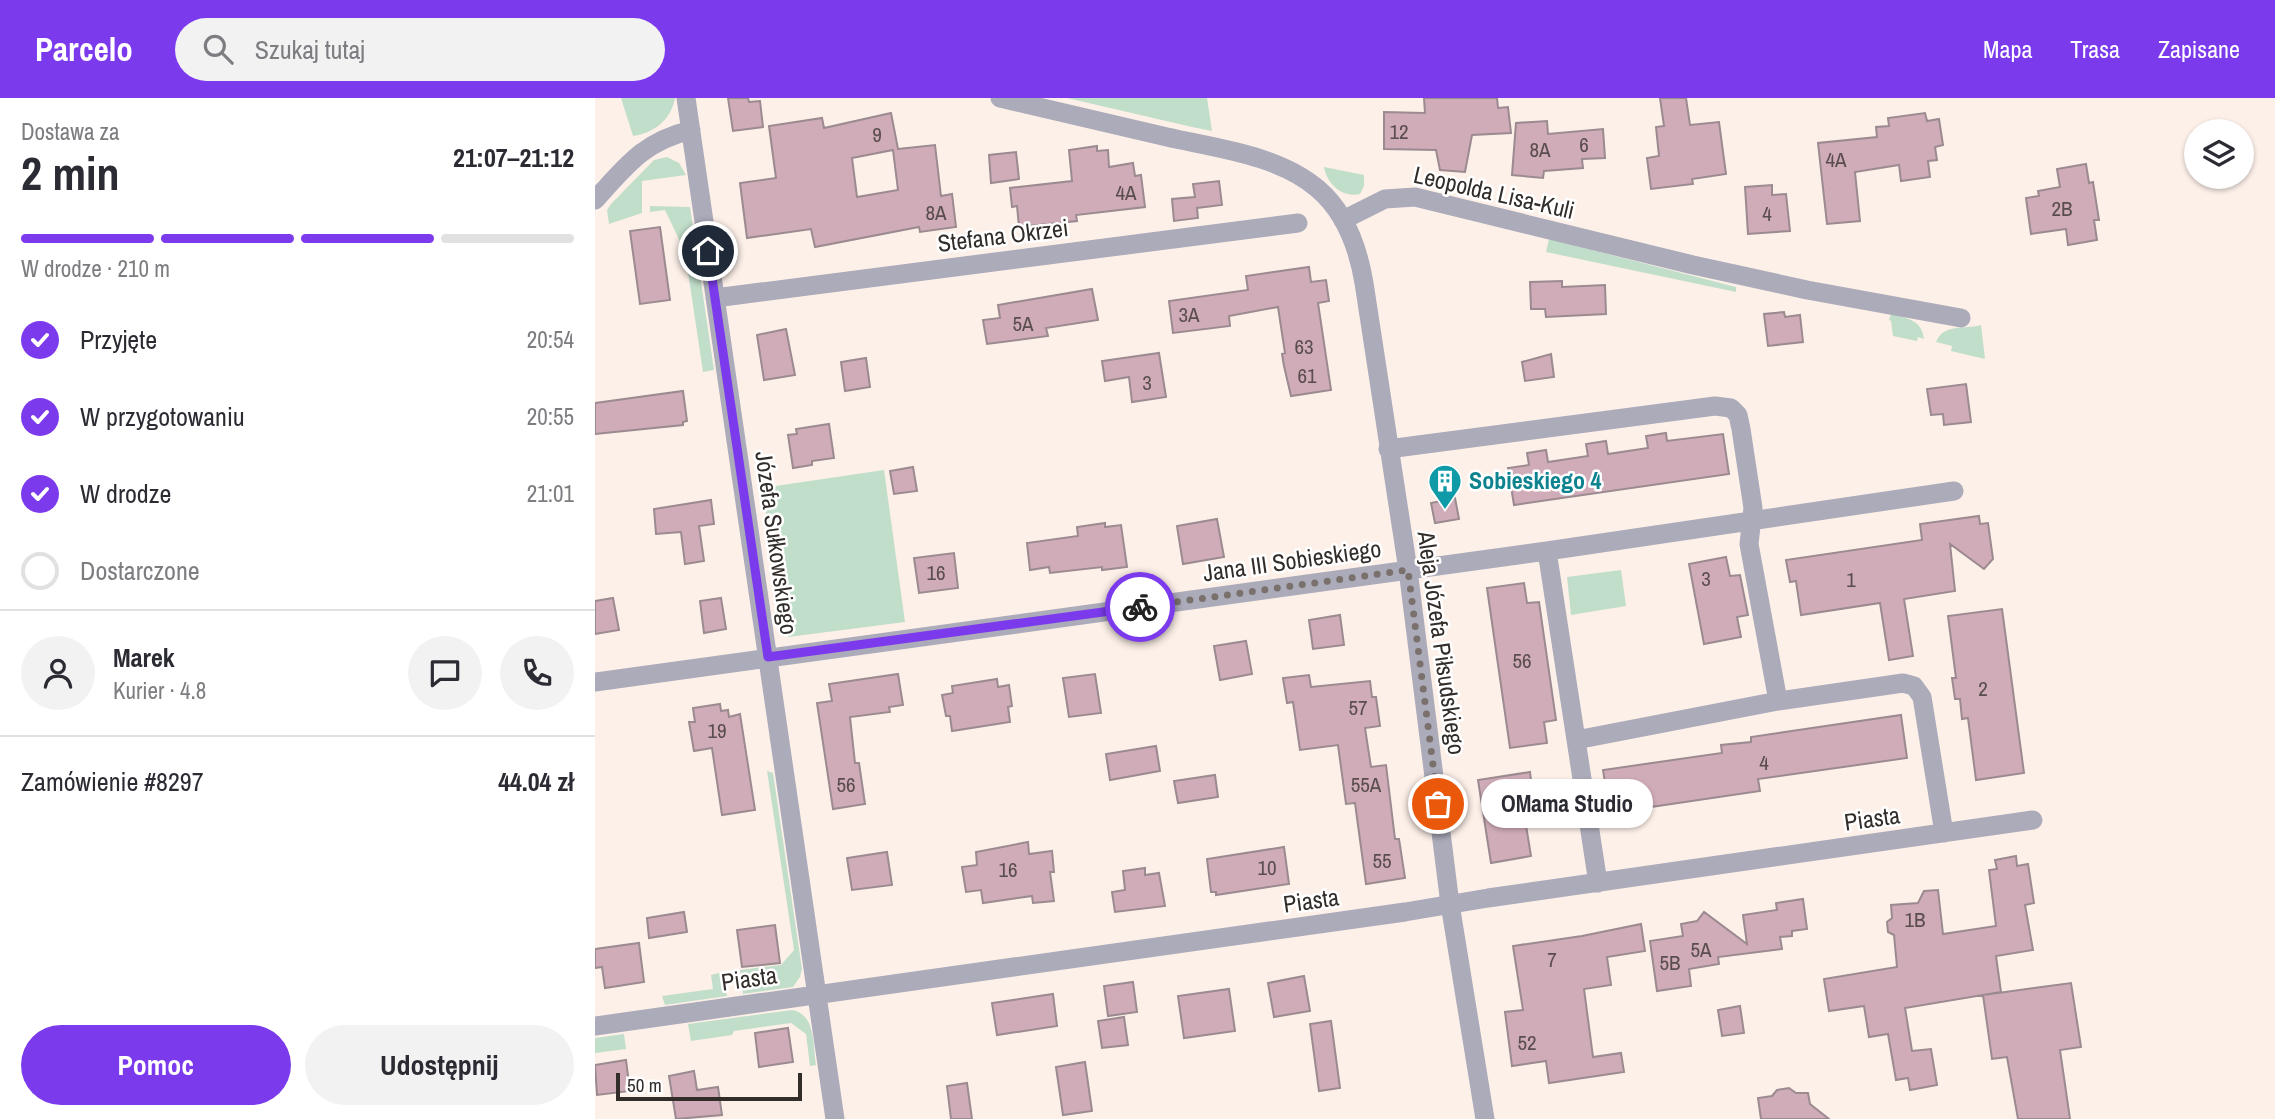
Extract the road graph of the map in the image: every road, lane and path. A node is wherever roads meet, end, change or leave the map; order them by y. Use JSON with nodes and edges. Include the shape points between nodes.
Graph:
{"nodes":[{"id":1,"x":686,"y":98,"type":"edge"},
{"id":2,"x":1000,"y":98,"type":"edge"},
{"id":3,"x":691,"y":130,"type":"junction"},
{"id":4,"x":595,"y":200,"type":"edge"},
{"id":5,"x":1343,"y":220,"type":"junction"},
{"id":6,"x":1298,"y":223,"type":"dead end"},
{"id":7,"x":715,"y":298,"type":"junction"},
{"id":8,"x":1961,"y":318,"type":"dead end"},
{"id":9,"x":1388,"y":449,"type":"junction"},
{"id":10,"x":1955,"y":491,"type":"dead end"},
{"id":11,"x":1751,"y":521,"type":"junction"},
{"id":12,"x":1547,"y":551,"type":"junction"},
{"id":13,"x":1408,"y":570,"type":"junction"},
{"id":14,"x":768,"y":657,"type":"junction"},
{"id":15,"x":595,"y":682,"type":"edge"},
{"id":16,"x":1778,"y":701,"type":"junction"},
{"id":17,"x":1576,"y":740,"type":"junction"},
{"id":18,"x":2033,"y":820,"type":"dead end"},
{"id":19,"x":1944,"y":833,"type":"junction"},
{"id":20,"x":1598,"y":883,"type":"junction"},
{"id":21,"x":1450,"y":904,"type":"junction"},
{"id":22,"x":817,"y":994,"type":"junction"},
{"id":23,"x":595,"y":1026,"type":"edge"},
{"id":24,"x":835,"y":1119,"type":"edge"},
{"id":25,"x":1485,"y":1119,"type":"edge"}],
"edges":[{"from":1,"to":3,"type":"street","name":"Józefa Sułkowskiego"},
{"from":2,"to":5,"type":"street","via":[[1272,164],[1316,187]]},
{"from":3,"to":4,"type":"street","via":[[666,136],[635,156]]},
{"from":3,"to":7,"type":"street","name":"Józefa Sułkowskiego"},
{"from":5,"to":8,"type":"street","name":"Leopolda Lisa-Kuli","via":[[1385,199],[1415,197],[1718,271]]},
{"from":5,"to":9,"type":"street","name":"Aleja Józefa Piłsudskiego","via":[[1359,256]]},
{"from":6,"to":7,"type":"street","name":"Stefana Okrzei"},
{"from":7,"to":14,"type":"street","name":"Józefa Sułkowskiego"},
{"from":9,"to":11,"type":"street","via":[[1715,406],[1731,408],[1741,429]]},
{"from":9,"to":13,"type":"street","name":"Aleja Józefa Piłsudskiego"},
{"from":10,"to":11,"type":"street","name":"Jana III Sobieskiego"},
{"from":11,"to":12,"type":"street","name":"Jana III Sobieskiego"},
{"from":11,"to":16,"type":"street","via":[[1749,544]]},
{"from":12,"to":13,"type":"street","name":"Jana III Sobieskiego"},
{"from":12,"to":17,"type":"street"},
{"from":13,"to":14,"type":"street","name":"Jana III Sobieskiego"},
{"from":13,"to":21,"type":"street","name":"Aleja Józefa Piłsudskiego"},
{"from":14,"to":15,"type":"street","name":"Jana III Sobieskiego"},
{"from":14,"to":22,"type":"street","name":"Józefa Sułkowskiego"},
{"from":16,"to":17,"type":"street"},
{"from":16,"to":19,"type":"street","via":[[1892,684],[1914,686],[1922,697]]},
{"from":17,"to":20,"type":"street"},
{"from":18,"to":19,"type":"street","name":"Piasta"},
{"from":19,"to":20,"type":"street","name":"Piasta"},
{"from":20,"to":21,"type":"street","name":"Piasta"},
{"from":21,"to":22,"type":"street","name":"Piasta"},
{"from":21,"to":25,"type":"street","name":"Aleja Józefa Piłsudskiego"},
{"from":22,"to":23,"type":"street","name":"Piasta"},
{"from":22,"to":24,"type":"street","name":"Józefa Sułkowskiego"}]}
